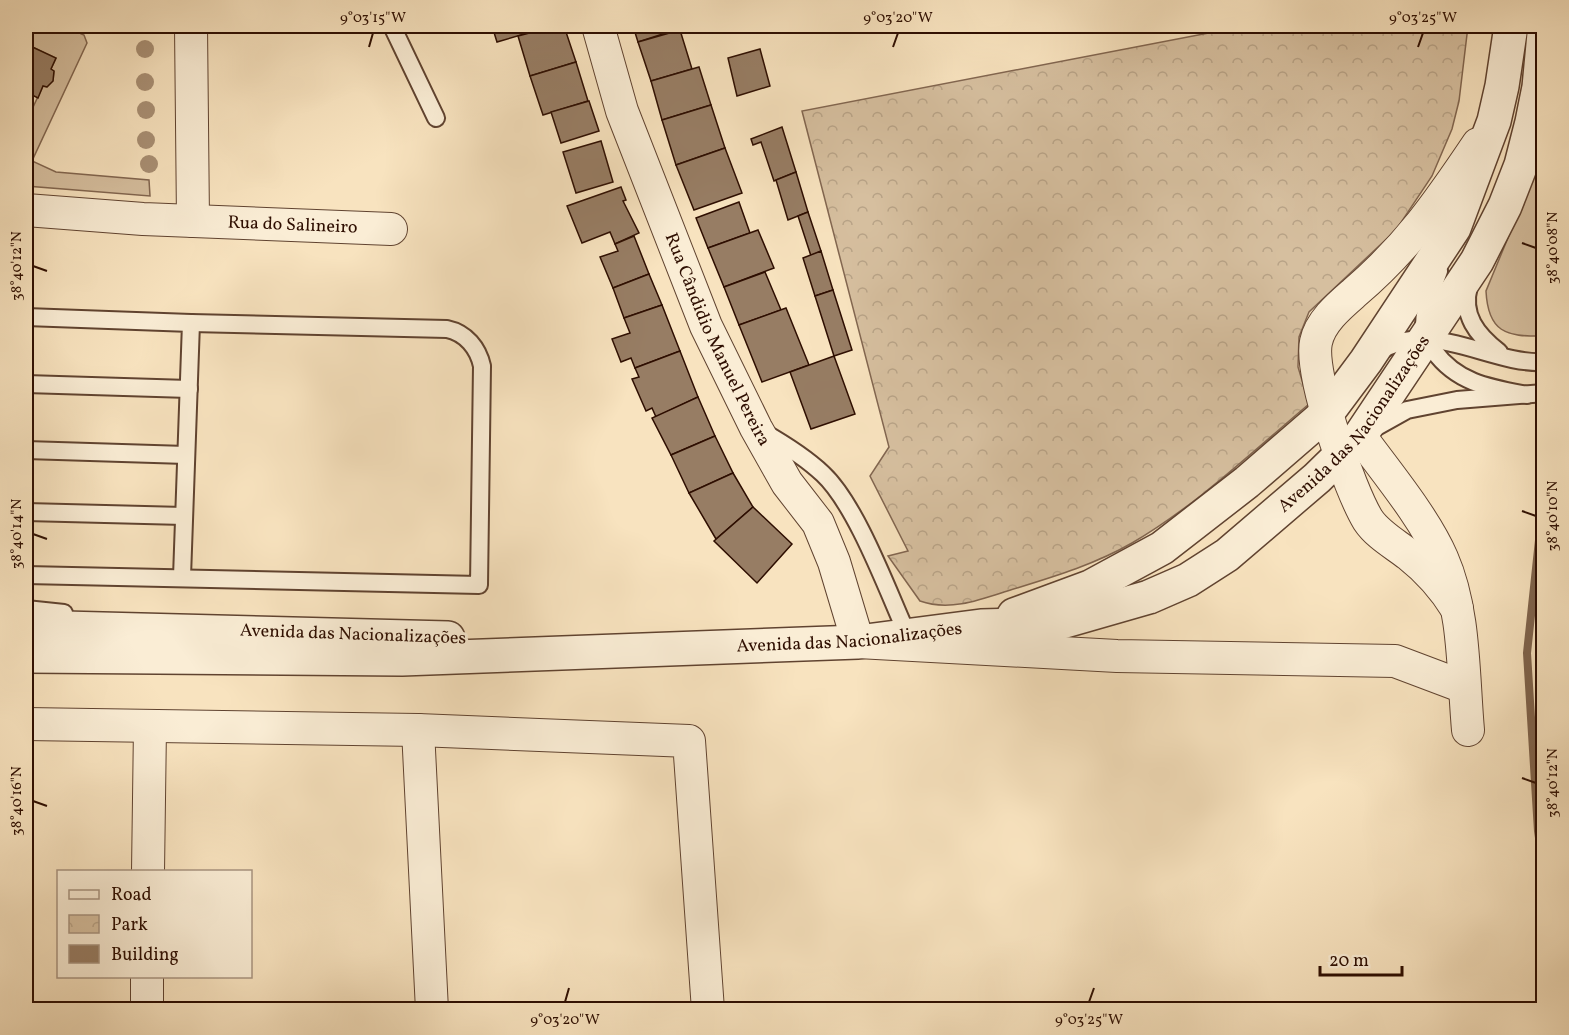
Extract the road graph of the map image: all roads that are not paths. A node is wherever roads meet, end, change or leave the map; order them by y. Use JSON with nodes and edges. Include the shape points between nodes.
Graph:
{"nodes":[{"id":1,"x":191,"y":26,"type":"edge"},
{"id":2,"x":392,"y":26,"type":"edge"},
{"id":3,"x":598,"y":26,"type":"edge"},
{"id":4,"x":1511,"y":26,"type":"edge"},
{"id":5,"x":1544,"y":34,"type":"edge"},
{"id":6,"x":436,"y":118,"type":"dead end"},
{"id":7,"x":1494,"y":121,"type":"junction"},
{"id":8,"x":26,"y":210,"type":"edge"},
{"id":9,"x":193,"y":221,"type":"junction"},
{"id":10,"x":1454,"y":228,"type":"junction"},
{"id":11,"x":391,"y":229,"type":"dead end"},
{"id":12,"x":1477,"y":261,"type":"junction"},
{"id":13,"x":26,"y":317,"type":"edge"},
{"id":14,"x":191,"y":322,"type":"junction"},
{"id":15,"x":1426,"y":340,"type":"junction"},
{"id":16,"x":1504,"y":356,"type":"junction"},
{"id":17,"x":1366,"y":361,"type":"junction"},
{"id":18,"x":1539,"y":362,"type":"edge"},
{"id":19,"x":26,"y":384,"type":"edge"},
{"id":20,"x":189,"y":389,"type":"junction"},
{"id":21,"x":1535,"y":394,"type":"edge"},
{"id":22,"x":1328,"y":412,"type":"junction"},
{"id":23,"x":756,"y":428,"type":"junction"},
{"id":24,"x":1351,"y":446,"type":"junction"},
{"id":25,"x":26,"y":450,"type":"edge"},
{"id":26,"x":186,"y":455,"type":"junction"},
{"id":27,"x":849,"y":507,"type":"junction"},
{"id":28,"x":26,"y":512,"type":"edge"},
{"id":29,"x":184,"y":516,"type":"junction"},
{"id":30,"x":818,"y":523,"type":"junction"},
{"id":31,"x":26,"y":575,"type":"edge"},
{"id":32,"x":182,"y":577,"type":"junction"},
{"id":33,"x":26,"y":609,"type":"edge"},
{"id":34,"x":1456,"y":609,"type":"junction"},
{"id":35,"x":981,"y":626,"type":"junction"},
{"id":36,"x":26,"y":627,"type":"edge"},
{"id":37,"x":259,"y":632,"type":"junction"},
{"id":38,"x":908,"y":636,"type":"junction"},
{"id":39,"x":858,"y":642,"type":"junction"},
{"id":40,"x":681,"y":649,"type":"junction"},
{"id":41,"x":26,"y":656,"type":"edge"},
{"id":42,"x":1464,"y":687,"type":"junction"},
{"id":43,"x":26,"y":724,"type":"edge"},
{"id":44,"x":150,"y":726,"type":"junction"},
{"id":45,"x":418,"y":730,"type":"junction"},
{"id":46,"x":1468,"y":730,"type":"dead end"},
{"id":47,"x":148,"y":870,"type":"edge"},
{"id":48,"x":147,"y":978,"type":"edge"},
{"id":49,"x":147,"y":1010,"type":"edge"},
{"id":50,"x":432,"y":1010,"type":"edge"},
{"id":51,"x":708,"y":1010,"type":"edge"}],
"edges":[{"from":1,"to":9,"type":"street"},
{"from":2,"to":6,"type":"lane"},
{"from":3,"to":23,"type":"street","name":"Rua Cândidio Manuel Pereira","via":[[622,111],[706,326]]},
{"from":4,"to":7,"type":"street","name":"Avenida das Nacionalizações"},
{"from":5,"to":12,"type":"street","name":"Avenida das Nacionalizações","via":[[1539,87],[1521,165]]},
{"from":7,"to":10,"type":"street","name":"Avenida das Nacionalizações"},
{"from":7,"to":22,"type":"street","via":[[1404,247],[1322,326],[1315,362]]},
{"from":8,"to":9,"type":"street","name":"Rua do Salineiro"},
{"from":9,"to":11,"type":"street","name":"Rua do Salineiro"},
{"from":10,"to":15,"type":"lane","via":[[1429,297]]},
{"from":10,"to":17,"type":"street","name":"Avenida das Nacionalizações"},
{"from":12,"to":15,"type":"street","name":"Avenida das Nacionalizações"},
{"from":12,"to":16,"type":"lane","via":[[1465,299],[1470,322],[1481,339]]},
{"from":13,"to":14,"type":"lane"},
{"from":14,"to":20,"type":"lane"},
{"from":14,"to":32,"type":"lane","via":[[447,329],[462,334],[476,349],[482,366],[479,585]]},
{"from":15,"to":16,"type":"lane"},
{"from":15,"to":17,"type":"lane","via":[[1407,340],[1386,347]]},
{"from":15,"to":21,"type":"lane","via":[[1458,376],[1482,387]]},
{"from":15,"to":24,"type":"street","name":"Avenida das Nacionalizações"},
{"from":16,"to":18,"type":"lane"},
{"from":17,"to":22,"type":"street","name":"Avenida das Nacionalizações"},
{"from":19,"to":20,"type":"lane"},
{"from":20,"to":26,"type":"lane"},
{"from":21,"to":24,"type":"lane","via":[[1457,400],[1407,410]]},
{"from":22,"to":24,"type":"street"},
{"from":22,"to":35,"type":"street","name":"Avenida das Nacionalizações","via":[[1162,548],[1090,587]]},
{"from":23,"to":27,"type":"lane","via":[[825,475]]},
{"from":23,"to":30,"type":"street","name":"Rua Cândidio Manuel Pereira","via":[[787,483]]},
{"from":24,"to":34,"type":"street","via":[[1410,506],[1442,558]]},
{"from":24,"to":34,"type":"street","via":[[1369,522],[1436,581]]},
{"from":24,"to":35,"type":"street","name":"Avenida das Nacionalizações","via":[[1227,555],[1188,580],[1110,610],[1055,624]]},
{"from":25,"to":26,"type":"lane"},
{"from":26,"to":29,"type":"lane"},
{"from":27,"to":30,"type":"lane"},
{"from":27,"to":38,"type":"lane"},
{"from":28,"to":29,"type":"lane"},
{"from":29,"to":32,"type":"lane"},
{"from":30,"to":39,"type":"street","name":"Rua Cândidio Manuel Pereira"},
{"from":31,"to":32,"type":"lane"},
{"from":33,"to":37,"type":"lane"},
{"from":34,"to":42,"type":"street"},
{"from":35,"to":38,"type":"street","name":"Avenida das Nacionalizações"},
{"from":36,"to":37,"type":"street","name":"Avenida das Nacionalizações"},
{"from":37,"to":40,"type":"street","name":"Avenida das Nacionalizações"},
{"from":38,"to":39,"type":"street","name":"Avenida das Nacionalizações"},
{"from":39,"to":40,"type":"street","name":"Avenida das Nacionalizações"},
{"from":39,"to":42,"type":"street","via":[[1117,656],[1395,661]]},
{"from":40,"to":41,"type":"street","name":"Avenida das Nacionalizações","via":[[402,658]]},
{"from":42,"to":46,"type":"street"},
{"from":43,"to":44,"type":"street"},
{"from":44,"to":45,"type":"street"},
{"from":44,"to":47,"type":"street"},
{"from":45,"to":50,"type":"street"},
{"from":45,"to":51,"type":"street","via":[[688,741]]},
{"from":48,"to":49,"type":"street"}]}
